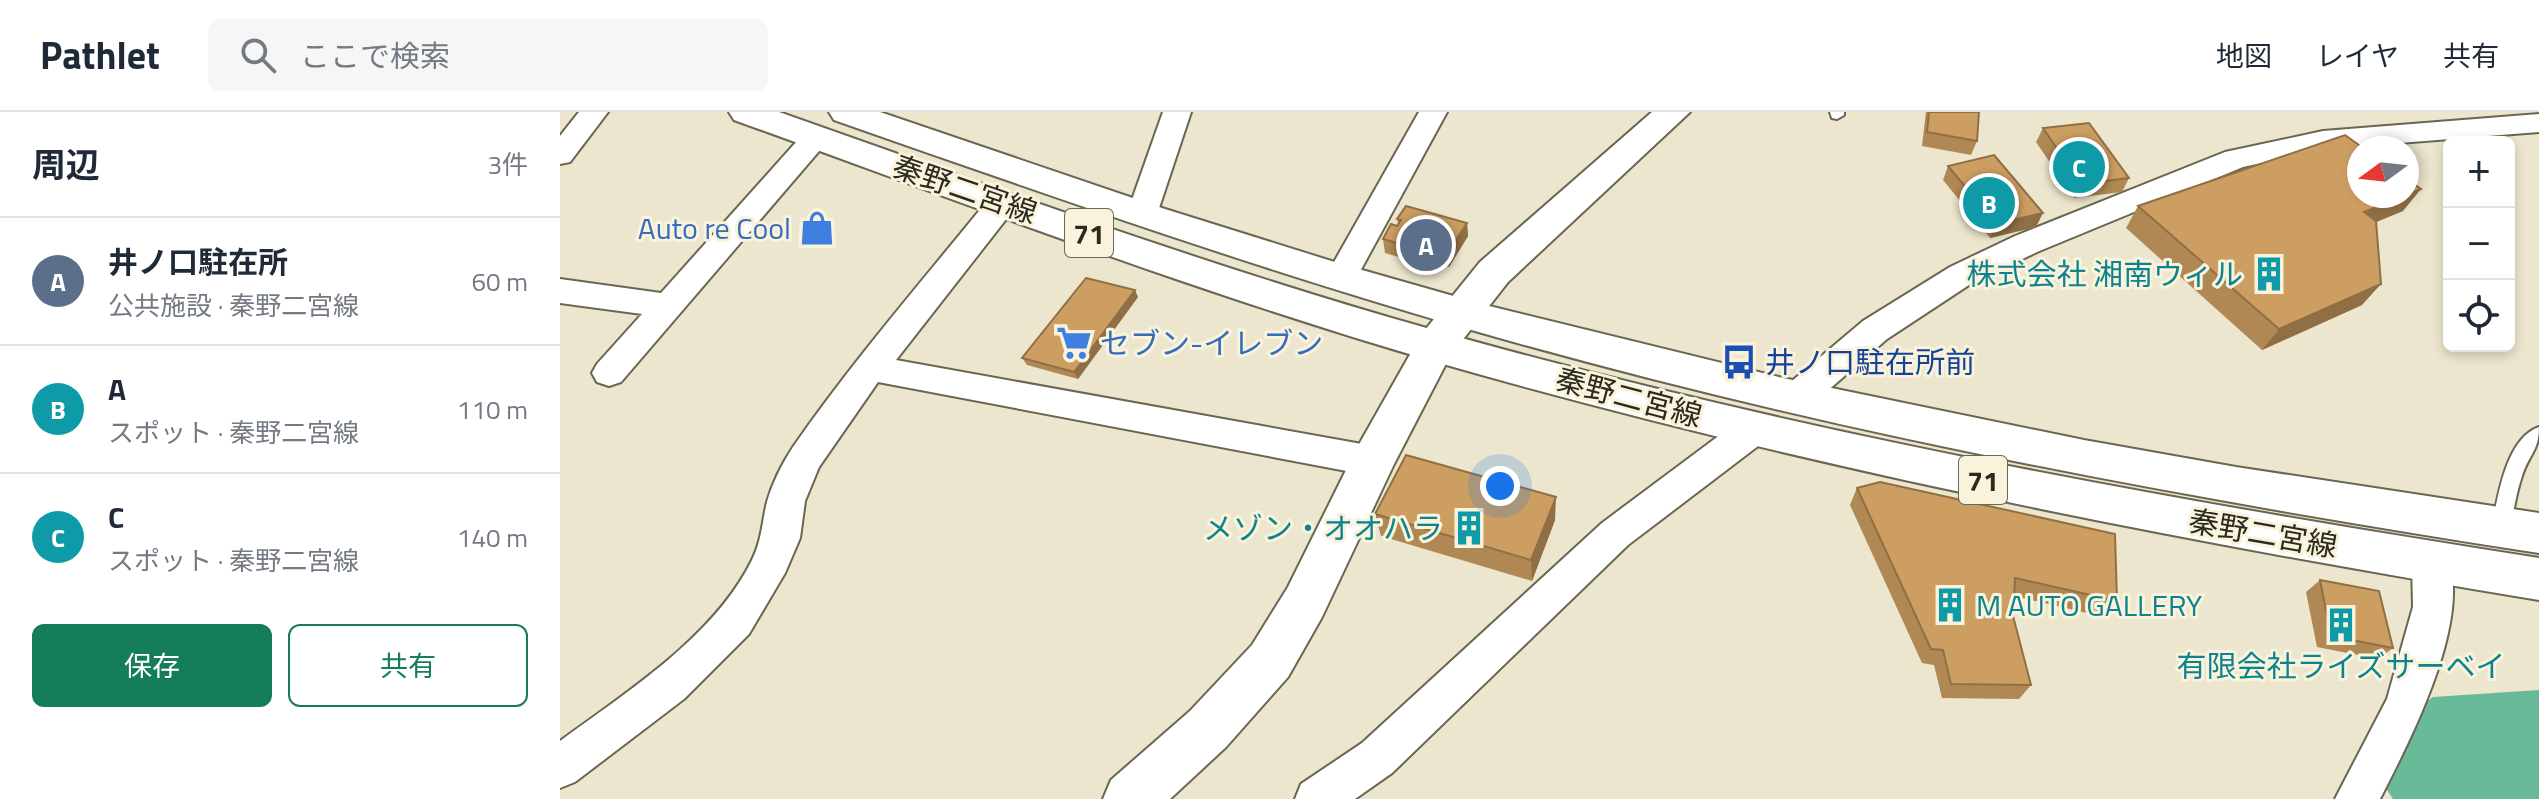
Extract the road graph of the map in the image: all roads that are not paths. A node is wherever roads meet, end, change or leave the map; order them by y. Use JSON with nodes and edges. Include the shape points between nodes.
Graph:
{"nodes":[{"id":1,"x":594,"y":112,"type":"edge"},
{"id":2,"x":746,"y":112,"type":"edge"},
{"id":3,"x":848,"y":112,"type":"edge"},
{"id":4,"x":1177,"y":112,"type":"edge"},
{"id":5,"x":1433,"y":112,"type":"edge"},
{"id":6,"x":1673,"y":112,"type":"edge"},
{"id":7,"x":2539,"y":123,"type":"edge"},
{"id":8,"x":816,"y":137,"type":"junction"},
{"id":9,"x":560,"y":155,"type":"edge"},
{"id":10,"x":1003,"y":202,"type":"junction"},
{"id":11,"x":1142,"y":214,"type":"junction"},
{"id":12,"x":1341,"y":278,"type":"junction"},
{"id":13,"x":560,"y":291,"type":"edge"},
{"id":14,"x":666,"y":305,"type":"junction"},
{"id":15,"x":1448,"y":328,"type":"junction"},
{"id":16,"x":870,"y":368,"type":"junction"},
{"id":17,"x":609,"y":373,"type":"dead end"},
{"id":18,"x":1798,"y":396,"type":"junction"},
{"id":19,"x":1753,"y":430,"type":"junction"},
{"id":20,"x":2539,"y":434,"type":"edge"},
{"id":21,"x":1373,"y":461,"type":"junction"},
{"id":22,"x":2520,"y":531,"type":"edge"},
{"id":23,"x":2431,"y":562,"type":"junction"},
{"id":24,"x":2539,"y":579,"type":"edge"},
{"id":25,"x":560,"y":767,"type":"edge"},
{"id":26,"x":1130,"y":799,"type":"edge"},
{"id":27,"x":1317,"y":799,"type":"edge"},
{"id":28,"x":2357,"y":799,"type":"edge"}],
"edges":[{"from":1,"to":9,"type":"street"},
{"from":2,"to":8,"type":"main road","name":"秦野二宮線","number":"71"},
{"from":3,"to":11,"type":"main road","name":"秦野二宮線","number":"71"},
{"from":4,"to":11,"type":"street"},
{"from":5,"to":12,"type":"street"},
{"from":6,"to":15,"type":"main road","via":[[1494,272]]},
{"from":7,"to":18,"type":"street","via":[[2323,140],[2235,159],[1961,275],[1875,330]]},
{"from":8,"to":10,"type":"main road","name":"秦野二宮線","number":"71"},
{"from":8,"to":14,"type":"street"},
{"from":10,"to":15,"type":"main road","name":"秦野二宮線","number":"71","via":[[1181,266]]},
{"from":10,"to":16,"type":"street"},
{"from":11,"to":12,"type":"main road","name":"秦野二宮線","number":"71"},
{"from":12,"to":15,"type":"main road","name":"秦野二宮線","number":"71"},
{"from":13,"to":14,"type":"street"},
{"from":14,"to":17,"type":"street"},
{"from":15,"to":18,"type":"main road","name":"秦野二宮線","number":"71"},
{"from":15,"to":19,"type":"main road","name":"秦野二宮線","number":"71"},
{"from":15,"to":21,"type":"main road"},
{"from":16,"to":21,"type":"street"},
{"from":16,"to":25,"type":"street","via":[[804,460],[786,501],[781,538],[735,621],[669,685]]},
{"from":18,"to":22,"type":"main road","name":"秦野二宮線","number":"71","via":[[2144,470]]},
{"from":19,"to":23,"type":"main road","name":"秦野二宮線","number":"71","via":[[2172,518]]},
{"from":19,"to":27,"type":"street","via":[[1615,534],[1377,758]]},
{"from":20,"to":22,"type":"lane","via":[[2523,447],[2511,478]]},
{"from":21,"to":26,"type":"main road","via":[[1305,602],[1270,661],[1208,729]]},
{"from":23,"to":24,"type":"main road","name":"秦野二宮線","number":"71"},
{"from":23,"to":28,"type":"street","via":[[2433,607],[2406,705]]}]}
